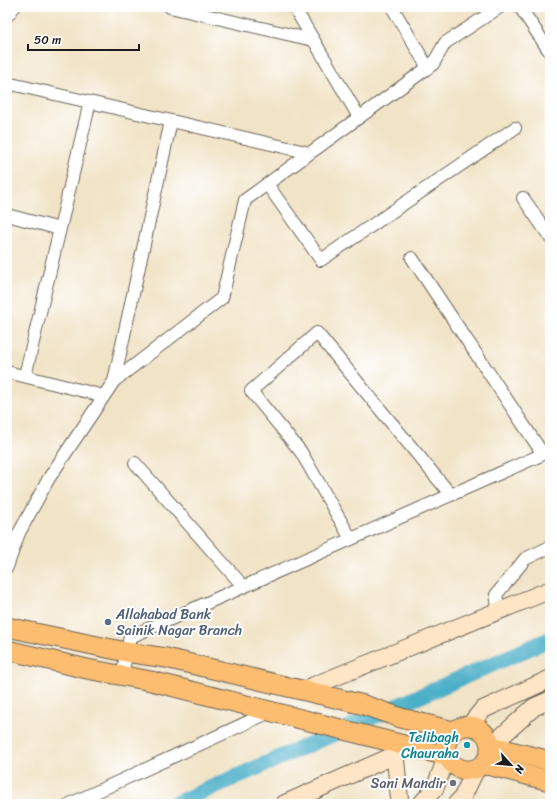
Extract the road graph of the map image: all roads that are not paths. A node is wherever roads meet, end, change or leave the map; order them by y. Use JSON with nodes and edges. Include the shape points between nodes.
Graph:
{"nodes":[{"id":1,"x":14,"y":7,"type":"edge"},
{"id":2,"x":170,"y":7,"type":"edge"},
{"id":3,"x":294,"y":7,"type":"edge"},
{"id":4,"x":392,"y":7,"type":"edge"},
{"id":5,"x":520,"y":7,"type":"edge"},
{"id":6,"x":495,"y":8,"type":"edge"},
{"id":7,"x":7,"y":16,"type":"edge"},
{"id":8,"x":313,"y":40,"type":"junction"},
{"id":9,"x":550,"y":52,"type":"edge"},
{"id":10,"x":428,"y":68,"type":"junction"},
{"id":11,"x":7,"y":83,"type":"edge"},
{"id":12,"x":90,"y":102,"type":"junction"},
{"id":13,"x":359,"y":117,"type":"junction"},
{"id":14,"x":171,"y":120,"type":"junction"},
{"id":15,"x":516,"y":128,"type":"dead end"},
{"id":16,"x":310,"y":153,"type":"junction"},
{"id":17,"x":267,"y":184,"type":"junction"},
{"id":18,"x":523,"y":198,"type":"dead end"},
{"id":19,"x":7,"y":215,"type":"edge"},
{"id":20,"x":60,"y":229,"type":"junction"},
{"id":21,"x":550,"y":237,"type":"edge"},
{"id":22,"x":412,"y":258,"type":"dead end"},
{"id":23,"x":7,"y":372,"type":"edge"},
{"id":24,"x":25,"y":376,"type":"junction"},
{"id":25,"x":114,"y":381,"type":"junction"},
{"id":26,"x":104,"y":396,"type":"junction"},
{"id":27,"x":547,"y":453,"type":"edge"},
{"id":28,"x":135,"y":463,"type":"dead end"},
{"id":29,"x":451,"y":495,"type":"junction"},
{"id":30,"x":351,"y":539,"type":"junction"},
{"id":31,"x":550,"y":547,"type":"edge"},
{"id":32,"x":7,"y":567,"type":"edge"},
{"id":33,"x":243,"y":586,"type":"junction"},
{"id":34,"x":550,"y":590,"type":"edge"},
{"id":35,"x":499,"y":611,"type":"junction"},
{"id":36,"x":7,"y":627,"type":"edge"},
{"id":37,"x":7,"y":650,"type":"edge"},
{"id":38,"x":126,"y":652,"type":"junction"},
{"id":39,"x":122,"y":675,"type":"junction"},
{"id":40,"x":550,"y":679,"type":"edge"},
{"id":41,"x":303,"y":690,"type":"junction"},
{"id":42,"x":550,"y":700,"type":"edge"},
{"id":43,"x":272,"y":711,"type":"junction"},
{"id":44,"x":461,"y":728,"type":"junction"},
{"id":45,"x":490,"y":746,"type":"junction"},
{"id":46,"x":401,"y":751,"type":"junction"},
{"id":47,"x":447,"y":756,"type":"junction"},
{"id":48,"x":550,"y":761,"type":"edge"},
{"id":49,"x":480,"y":766,"type":"junction"},
{"id":50,"x":550,"y":781,"type":"edge"},
{"id":51,"x":70,"y":804,"type":"edge"},
{"id":52,"x":284,"y":804,"type":"edge"},
{"id":53,"x":400,"y":804,"type":"edge"},
{"id":54,"x":421,"y":804,"type":"edge"},
{"id":55,"x":456,"y":804,"type":"edge"}],
"edges":[{"from":1,"to":7,"type":"street"},
{"from":2,"to":8,"type":"street"},
{"from":3,"to":8,"type":"street"},
{"from":4,"to":10,"type":"street"},
{"from":5,"to":9,"type":"street"},
{"from":6,"to":10,"type":"street","via":[[445,43]]},
{"from":8,"to":13,"type":"street"},
{"from":10,"to":13,"type":"street"},
{"from":11,"to":12,"type":"street"},
{"from":12,"to":14,"type":"street"},
{"from":12,"to":20,"type":"street"},
{"from":13,"to":16,"type":"street"},
{"from":14,"to":16,"type":"street"},
{"from":14,"to":25,"type":"street"},
{"from":15,"to":17,"type":"street","via":[[321,260]]},
{"from":16,"to":17,"type":"street"},
{"from":17,"to":25,"type":"street","via":[[245,200],[222,298]]},
{"from":18,"to":21,"type":"street"},
{"from":19,"to":20,"type":"street"},
{"from":20,"to":24,"type":"street"},
{"from":22,"to":27,"type":"street"},
{"from":23,"to":24,"type":"street"},
{"from":24,"to":26,"type":"street"},
{"from":25,"to":26,"type":"street"},
{"from":26,"to":32,"type":"street","via":[[49,478],[20,533]]},
{"from":27,"to":29,"type":"street"},
{"from":28,"to":33,"type":"street"},
{"from":29,"to":30,"type":"street"},
{"from":29,"to":30,"type":"street","via":[[317,333],[251,391],[301,452]]},
{"from":30,"to":33,"type":"street"},
{"from":31,"to":35,"type":"street","via":[[525,559],[496,595]]},
{"from":33,"to":38,"type":"street","via":[[130,637]]},
{"from":34,"to":35,"type":"street"},
{"from":35,"to":41,"type":"street"},
{"from":36,"to":38,"type":"main road"},
{"from":37,"to":39,"type":"main road"},
{"from":38,"to":39,"type":"street"},
{"from":38,"to":41,"type":"main road","via":[[166,658]]},
{"from":39,"to":43,"type":"main road"},
{"from":40,"to":44,"type":"street","via":[[482,710]]},
{"from":41,"to":44,"type":"main road","via":[[364,705],[401,718]]},
{"from":42,"to":45,"type":"street","via":[[534,707]]},
{"from":43,"to":46,"type":"main road","via":[[375,738]]},
{"from":43,"to":51,"type":"street"},
{"from":44,"to":45,"type":"main road","via":[[477,727],[484,732]]},
{"from":44,"to":47,"type":"main road","via":[[448,739]]},
{"from":45,"to":48,"type":"main road"},
{"from":45,"to":49,"type":"main road"},
{"from":46,"to":47,"type":"main road"},
{"from":46,"to":52,"type":"street"},
{"from":46,"to":53,"type":"street"},
{"from":47,"to":49,"type":"main road","via":[[459,768],[467,770]]},
{"from":47,"to":54,"type":"street","via":[[434,788]]},
{"from":49,"to":50,"type":"main road"},
{"from":49,"to":55,"type":"street"}]}
